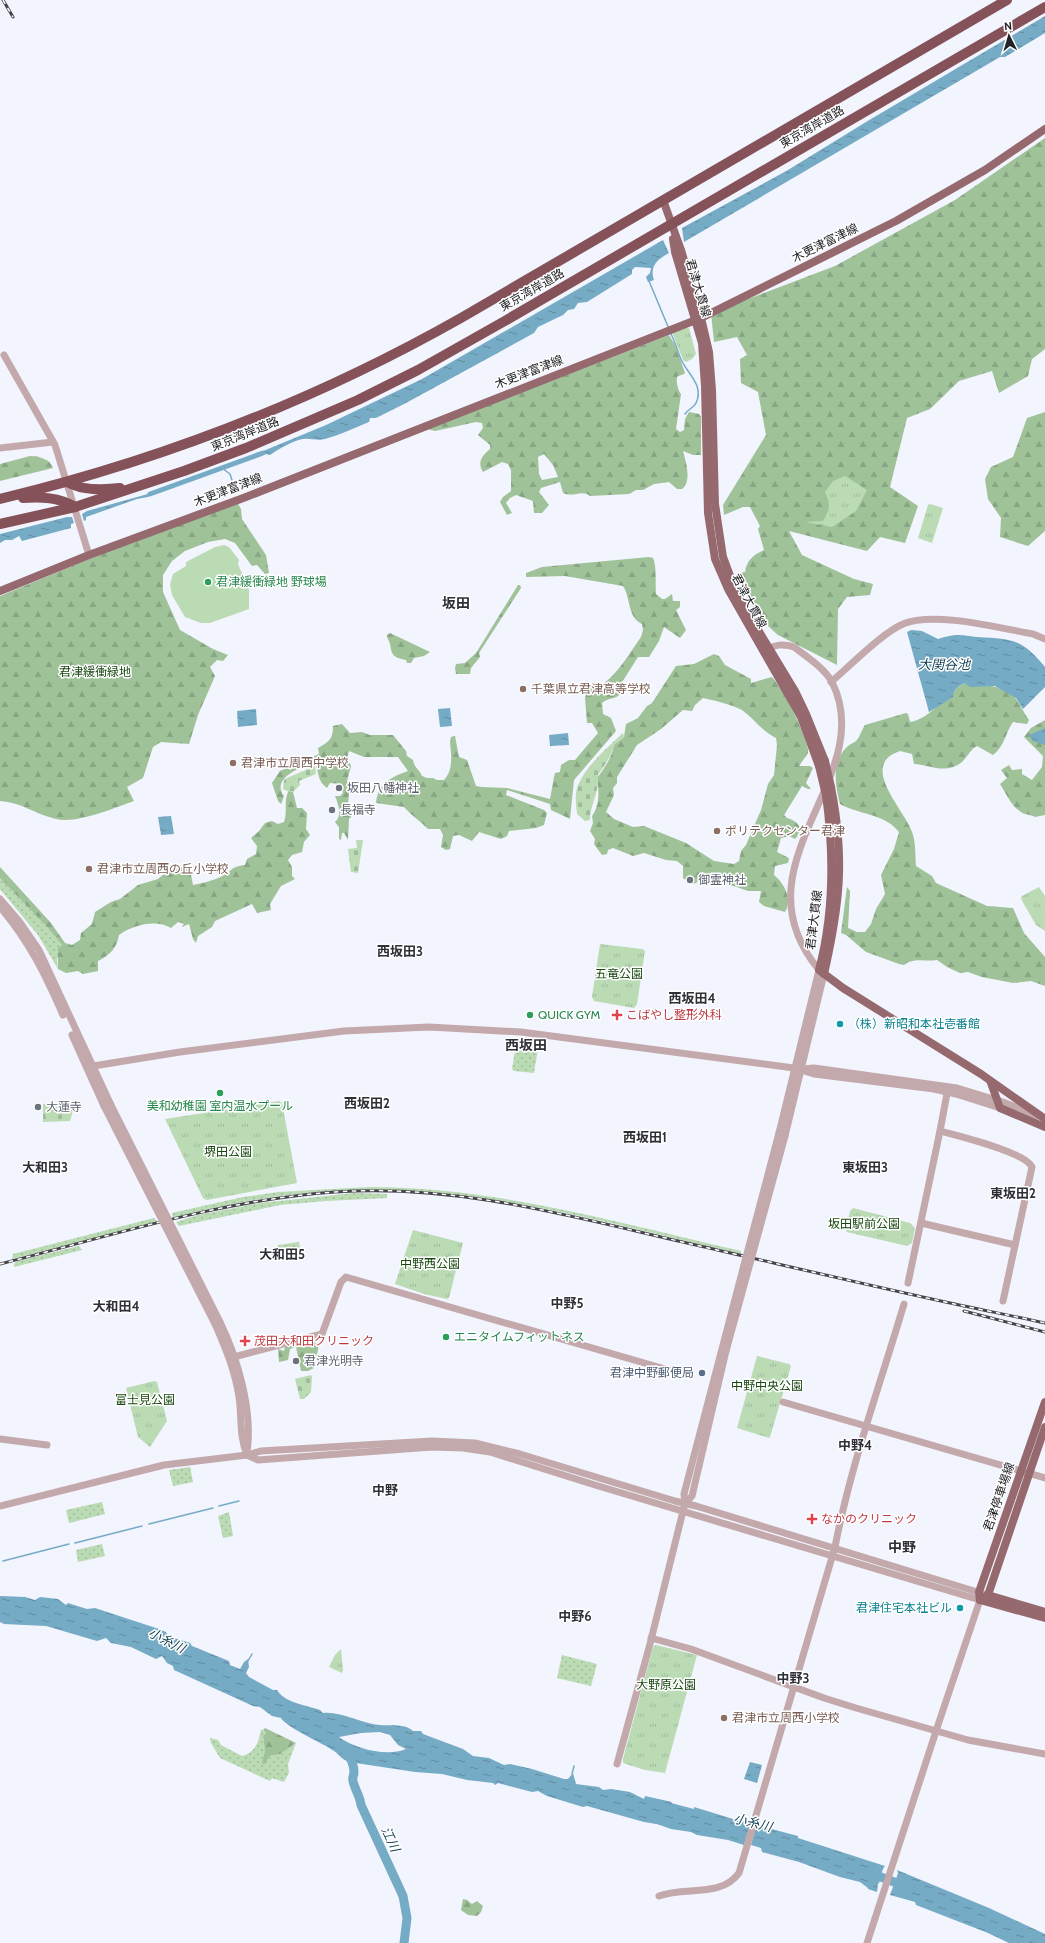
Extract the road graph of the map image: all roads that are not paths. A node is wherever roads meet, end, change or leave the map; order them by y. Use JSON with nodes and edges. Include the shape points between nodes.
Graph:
{"nodes":[{"id":1,"x":1007,"y":0,"type":"edge"},
{"id":2,"x":1045,"y":7,"type":"edge"},
{"id":3,"x":1045,"y":129,"type":"edge"},
{"id":4,"x":662,"y":200,"type":"junction"},
{"id":5,"x":672,"y":230,"type":"junction"},
{"id":6,"x":698,"y":319,"type":"junction"},
{"id":7,"x":4,"y":356,"type":"dead end"},
{"id":8,"x":53,"y":442,"type":"junction"},
{"id":9,"x":0,"y":448,"type":"edge"},
{"id":10,"x":184,"y":471,"type":"junction"},
{"id":11,"x":67,"y":482,"type":"junction"},
{"id":12,"x":0,"y":499,"type":"edge"},
{"id":13,"x":0,"y":503,"type":"edge"},
{"id":14,"x":76,"y":510,"type":"junction"},
{"id":15,"x":0,"y":524,"type":"edge"},
{"id":16,"x":89,"y":555,"type":"junction"},
{"id":17,"x":0,"y":592,"type":"edge"},
{"id":18,"x":1045,"y":639,"type":"edge"},
{"id":19,"x":766,"y":650,"type":"junction"},
{"id":20,"x":831,"y":682,"type":"junction"},
{"id":21,"x":822,"y":764,"type":"junction"},
{"id":22,"x":0,"y":899,"type":"edge"},
{"id":23,"x":0,"y":907,"type":"edge"},
{"id":24,"x":822,"y":972,"type":"junction"},
{"id":25,"x":90,"y":1067,"type":"junction"},
{"id":26,"x":797,"y":1069,"type":"junction"},
{"id":27,"x":988,"y":1079,"type":"junction"},
{"id":28,"x":947,"y":1089,"type":"junction"},
{"id":29,"x":999,"y":1104,"type":"junction"},
{"id":30,"x":1043,"y":1119,"type":"edge"},
{"id":31,"x":1045,"y":1127,"type":"edge"},
{"id":32,"x":940,"y":1131,"type":"junction"},
{"id":33,"x":921,"y":1223,"type":"junction"},
{"id":34,"x":1015,"y":1246,"type":"junction"},
{"id":35,"x":908,"y":1283,"type":"dead end"},
{"id":36,"x":1003,"y":1301,"type":"dead end"},
{"id":37,"x":904,"y":1304,"type":"dead end"},
{"id":38,"x":232,"y":1358,"type":"junction"},
{"id":39,"x":672,"y":1371,"type":"dead end"},
{"id":40,"x":783,"y":1402,"type":"dead end"},
{"id":41,"x":1045,"y":1402,"type":"edge"},
{"id":42,"x":867,"y":1426,"type":"junction"},
{"id":43,"x":1045,"y":1427,"type":"edge"},
{"id":44,"x":0,"y":1439,"type":"edge"},
{"id":45,"x":47,"y":1445,"type":"dead end"},
{"id":46,"x":247,"y":1455,"type":"junction"},
{"id":47,"x":1021,"y":1471,"type":"junction"},
{"id":48,"x":1030,"y":1473,"type":"junction"},
{"id":49,"x":1045,"y":1478,"type":"edge"},
{"id":50,"x":685,"y":1503,"type":"junction"},
{"id":51,"x":0,"y":1506,"type":"edge"},
{"id":52,"x":683,"y":1511,"type":"junction"},
{"id":53,"x":835,"y":1547,"type":"junction"},
{"id":54,"x":832,"y":1555,"type":"junction"},
{"id":55,"x":982,"y":1596,"type":"junction"},
{"id":56,"x":1045,"y":1612,"type":"edge"},
{"id":57,"x":1045,"y":1618,"type":"edge"},
{"id":58,"x":651,"y":1638,"type":"junction"},
{"id":59,"x":794,"y":1686,"type":"junction"},
{"id":60,"x":936,"y":1731,"type":"junction"},
{"id":61,"x":1045,"y":1754,"type":"edge"},
{"id":62,"x":617,"y":1764,"type":"dead end"},
{"id":63,"x":659,"y":1896,"type":"dead end"},
{"id":64,"x":867,"y":1943,"type":"edge"}],
"edges":[{"from":1,"to":4,"type":"highway","name":"東京湾岸道路"},
{"from":2,"to":5,"type":"highway","name":"東京湾岸道路"},
{"from":3,"to":6,"type":"main road","name":"木更津富津線","via":[[984,170],[896,221]]},
{"from":4,"to":5,"type":"main road","name":"君津大貫線"},
{"from":4,"to":11,"type":"highway","name":"東京湾岸道路","via":[[428,337],[339,381],[217,433]]},
{"from":5,"to":6,"type":"main road","name":"君津大貫線"},
{"from":5,"to":10,"type":"highway","name":"東京湾岸道路","via":[[418,370],[308,423]]},
{"from":6,"to":16,"type":"main road","name":"木更津富津線","via":[[246,497]]},
{"from":6,"to":19,"type":"main road","name":"君津大貫線","via":[[704,361],[708,513],[713,550],[728,589]]},
{"from":7,"to":8,"type":"street"},
{"from":8,"to":9,"type":"street"},
{"from":8,"to":11,"type":"street"},
{"from":10,"to":11,"type":"highway","via":[[109,489],[83,488]]},
{"from":10,"to":14,"type":"highway","name":"東京湾岸道路"},
{"from":11,"to":12,"type":"highway","name":"東京湾岸道路"},
{"from":11,"to":14,"type":"street"},
{"from":13,"to":14,"type":"highway","via":[[41,497],[62,500]]},
{"from":14,"to":15,"type":"highway","name":"東京湾岸道路"},
{"from":14,"to":16,"type":"street"},
{"from":16,"to":17,"type":"main road","name":"木更津富津線"},
{"from":18,"to":20,"type":"street","via":[[1028,633],[945,620],[915,620],[890,632]]},
{"from":19,"to":20,"type":"street","via":[[784,644],[794,647]]},
{"from":19,"to":21,"type":"main road","name":"君津大貫線","via":[[806,714]]},
{"from":20,"to":24,"type":"street","via":[[840,710],[840,741],[835,760],[800,846],[791,879],[790,895],[799,940]]},
{"from":21,"to":24,"type":"main road","name":"君津大貫線","bridge":true,"via":[[830,842],[831,896]]},
{"from":21,"to":24,"type":"main road","name":"君津大貫線","bridge":true,"via":[[831,786],[839,836],[840,876],[834,930]]},
{"from":22,"to":25,"type":"street","via":[[39,950]]},
{"from":23,"to":25,"type":"street","via":[[34,952]]},
{"from":24,"to":26,"type":"street"},
{"from":24,"to":27,"type":"main road"},
{"from":25,"to":26,"type":"street","via":[[180,1052],[344,1031],[429,1027],[516,1031]]},
{"from":25,"to":38,"type":"street","bridge":true,"via":[[218,1324]]},
{"from":26,"to":28,"type":"street","via":[[814,1074]]},
{"from":26,"to":50,"type":"street","bridge":true,"via":[[724,1350],[692,1496]]},
{"from":27,"to":29,"type":"main road"},
{"from":27,"to":30,"type":"main road"},
{"from":28,"to":29,"type":"street"},
{"from":28,"to":32,"type":"street"},
{"from":29,"to":30,"type":"street"},
{"from":29,"to":31,"type":"main road"},
{"from":32,"to":33,"type":"street"},
{"from":32,"to":34,"type":"street","via":[[974,1140],[1030,1162],[1032,1172]]},
{"from":33,"to":34,"type":"street"},
{"from":33,"to":35,"type":"street"},
{"from":34,"to":36,"type":"street"},
{"from":37,"to":42,"type":"street"},
{"from":38,"to":39,"type":"street","via":[[322,1334],[341,1282],[346,1277]]},
{"from":38,"to":46,"type":"street","via":[[245,1405]]},
{"from":40,"to":42,"type":"street"},
{"from":41,"to":47,"type":"main road","name":"君津停車場線"},
{"from":42,"to":47,"type":"street"},
{"from":42,"to":53,"type":"street","via":[[845,1499]]},
{"from":43,"to":48,"type":"main road","name":"君津停車場線"},
{"from":44,"to":45,"type":"street"},
{"from":46,"to":50,"type":"street","via":[[261,1451],[432,1441],[475,1442]]},
{"from":46,"to":51,"type":"street","via":[[164,1465]]},
{"from":46,"to":52,"type":"street","via":[[258,1460],[432,1447],[474,1449]]},
{"from":47,"to":48,"type":"street"},
{"from":47,"to":55,"type":"main road","name":"君津停車場線"},
{"from":48,"to":49,"type":"street"},
{"from":48,"to":55,"type":"main road","name":"君津停車場線"},
{"from":50,"to":52,"type":"street"},
{"from":50,"to":53,"type":"street"},
{"from":52,"to":54,"type":"street"},
{"from":52,"to":58,"type":"street"},
{"from":53,"to":54,"type":"street"},
{"from":53,"to":55,"type":"street"},
{"from":54,"to":55,"type":"street"},
{"from":54,"to":59,"type":"street"},
{"from":55,"to":56,"type":"main road"},
{"from":55,"to":57,"type":"main road"},
{"from":55,"to":60,"type":"street"},
{"from":58,"to":59,"type":"street","via":[[691,1649]]},
{"from":58,"to":62,"type":"street"},
{"from":59,"to":60,"type":"street","via":[[824,1698]]},
{"from":59,"to":63,"type":"street","via":[[743,1861],[735,1878],[722,1887],[677,1891]]},
{"from":60,"to":61,"type":"street","via":[[999,1747]]},
{"from":60,"to":64,"type":"street"}]}
